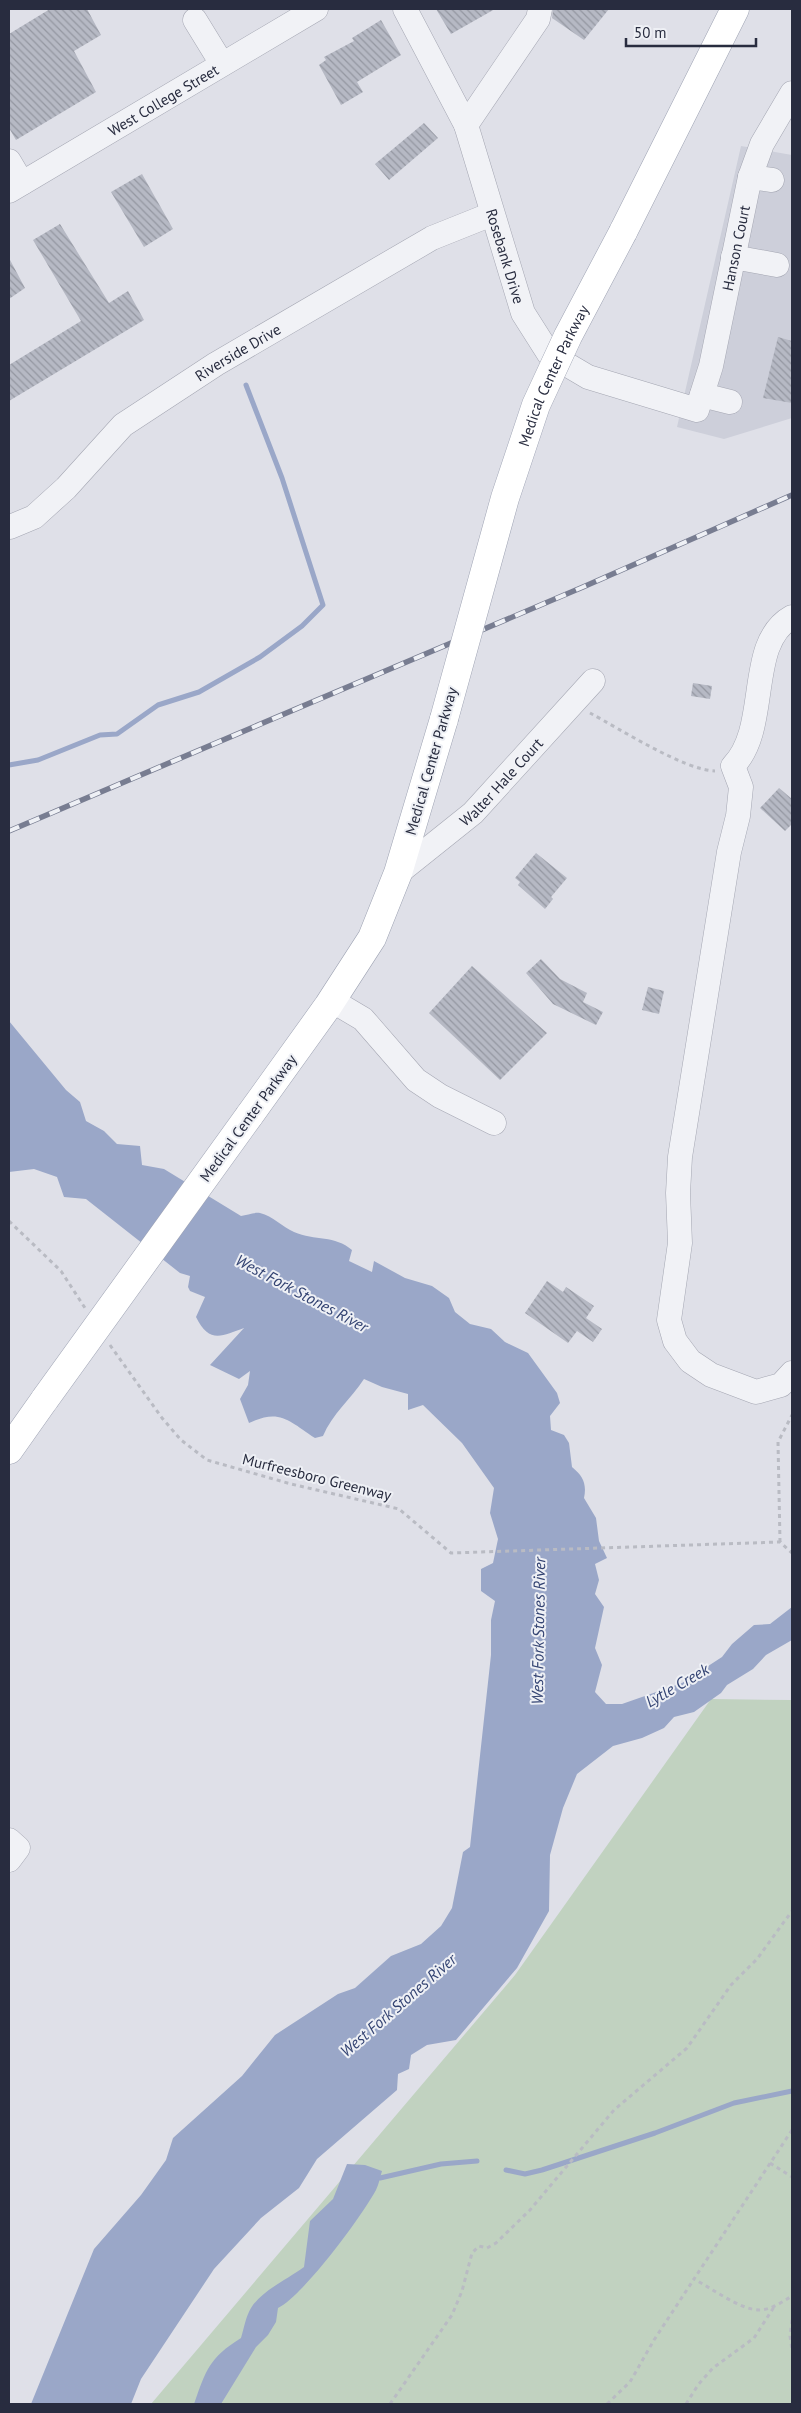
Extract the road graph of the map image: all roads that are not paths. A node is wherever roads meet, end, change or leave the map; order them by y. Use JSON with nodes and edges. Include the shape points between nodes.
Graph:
{"nodes":[{"id":1,"x":316,"y":9,"type":"edge"},
{"id":2,"x":405,"y":9,"type":"edge"},
{"id":3,"x":540,"y":9,"type":"edge"},
{"id":4,"x":735,"y":9,"type":"edge"},
{"id":5,"x":195,"y":20,"type":"dead end"},
{"id":6,"x":222,"y":64,"type":"junction"},
{"id":7,"x":792,"y":92,"type":"edge"},
{"id":8,"x":466,"y":125,"type":"junction"},
{"id":9,"x":9,"y":161,"type":"edge"},
{"id":10,"x":15,"y":187,"type":"edge"},
{"id":11,"x":492,"y":214,"type":"junction"},
{"id":12,"x":733,"y":257,"type":"junction"},
{"id":13,"x":777,"y":265,"type":"dead end"},
{"id":14,"x":700,"y":402,"type":"junction"},
{"id":15,"x":730,"y":402,"type":"dead end"},
{"id":16,"x":10,"y":527,"type":"edge"},
{"id":17,"x":792,"y":617,"type":"edge"},
{"id":18,"x":593,"y":681,"type":"dead end"},
{"id":19,"x":398,"y":873,"type":"junction"},
{"id":20,"x":331,"y":1000,"type":"junction"},
{"id":21,"x":494,"y":1123,"type":"dead end"},
{"id":22,"x":792,"y":1373,"type":"edge"},
{"id":23,"x":9,"y":1450,"type":"edge"},
{"id":24,"x":9,"y":1840,"type":"edge"},
{"id":25,"x":9,"y":1860,"type":"edge"}],
"edges":[{"from":1,"to":6,"type":"street","name":"West College Street"},
{"from":2,"to":8,"type":"street","name":"Rosebank Drive"},
{"from":3,"to":8,"type":"street","via":[[538,19]]},
{"from":4,"to":19,"type":"main road","name":"Medical Center Parkway","bridge":true,"via":[[536,405],[505,498]]},
{"from":5,"to":6,"type":"street"},
{"from":6,"to":10,"type":"street","name":"West College Street"},
{"from":7,"to":12,"type":"street","name":"Hanson Court","via":[[762,144],[761,178]]},
{"from":8,"to":11,"type":"street","name":"Rosebank Drive"},
{"from":9,"to":10,"type":"street"},
{"from":11,"to":14,"type":"street","name":"Rosebank Drive","via":[[523,313],[549,354],[588,377]]},
{"from":11,"to":16,"type":"street","name":"Riverside Drive","via":[[432,238],[208,369],[123,425],[66,488],[34,516]]},
{"from":12,"to":13,"type":"street"},
{"from":12,"to":14,"type":"street","name":"Hanson Court","via":[[711,366]]},
{"from":14,"to":15,"type":"street","name":"Rosebank Drive"},
{"from":17,"to":22,"type":"street","via":[[782,622],[772,636],[763,664],[748,745],[733,766],[741,787],[738,816],[729,852],[680,1157],[680,1243],[669,1320],[674,1342],[690,1361],[710,1376],[756,1392],[782,1385]]},
{"from":18,"to":19,"type":"street","name":"Walter Hale Court","via":[[473,813]]},
{"from":19,"to":20,"type":"main road","name":"Medical Center Parkway","via":[[372,938]]},
{"from":20,"to":21,"type":"street","via":[[363,1019],[416,1080]]},
{"from":20,"to":23,"type":"main road","name":"Medical Center Parkway","bridge":true},
{"from":24,"to":25,"type":"street","via":[[18,1848]]}]}
